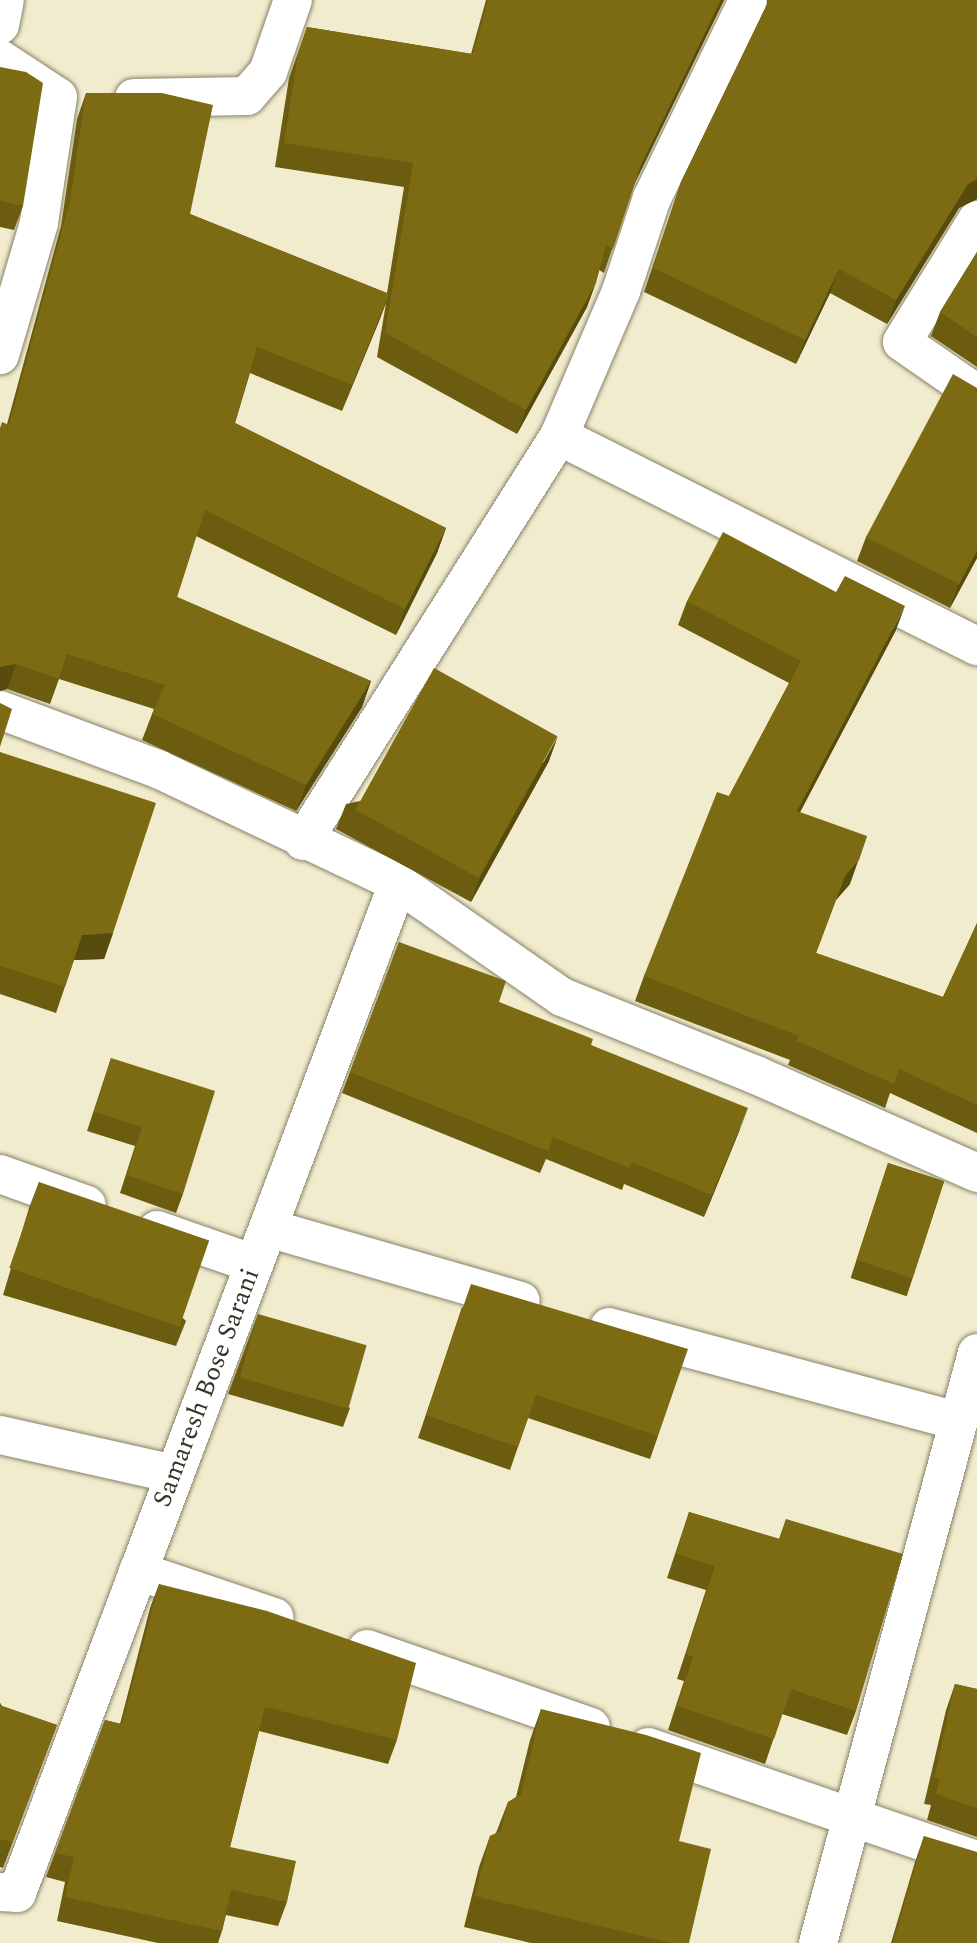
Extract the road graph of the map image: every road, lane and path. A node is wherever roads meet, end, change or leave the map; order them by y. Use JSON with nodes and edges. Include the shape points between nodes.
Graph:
{"nodes":[{"id":1,"x":5,"y":0,"type":"edge"},
{"id":2,"x":293,"y":0,"type":"edge"},
{"id":3,"x":748,"y":0,"type":"edge"},
{"id":4,"x":0,"y":24,"type":"edge"},
{"id":5,"x":0,"y":59,"type":"edge"},
{"id":6,"x":58,"y":97,"type":"junction"},
{"id":7,"x":977,"y":220,"type":"edge"},
{"id":8,"x":0,"y":355,"type":"edge"},
{"id":9,"x":977,"y":394,"type":"edge"},
{"id":10,"x":559,"y":436,"type":"junction"},
{"id":11,"x":977,"y":646,"type":"edge"},
{"id":12,"x":0,"y":710,"type":"edge"},
{"id":13,"x":303,"y":841,"type":"junction"},
{"id":14,"x":398,"y":883,"type":"junction"},
{"id":15,"x":977,"y":1172,"type":"edge"},
{"id":16,"x":0,"y":1174,"type":"edge"},
{"id":17,"x":268,"y":1228,"type":"junction"},
{"id":18,"x":254,"y":1264,"type":"junction"},
{"id":19,"x":977,"y":1353,"type":"edge"},
{"id":20,"x":958,"y":1421,"type":"junction"},
{"id":21,"x":0,"y":1435,"type":"edge"},
{"id":22,"x":175,"y":1474,"type":"junction"},
{"id":23,"x":138,"y":1571,"type":"junction"},
{"id":24,"x":38,"y":1724,"type":"edge"},
{"id":25,"x":75,"y":1738,"type":"junction"},
{"id":26,"x":849,"y":1816,"type":"junction"},
{"id":27,"x":977,"y":1860,"type":"edge"},
{"id":28,"x":8,"y":1893,"type":"edge"},
{"id":29,"x":818,"y":1943,"type":"edge"}],
"edges":[{"from":1,"to":4,"type":"street"},
{"from":2,"to":6,"type":"street","via":[[268,72],[247,96]]},
{"from":3,"to":10,"type":"street","via":[[652,198],[621,291]]},
{"from":5,"to":6,"type":"street"},
{"from":6,"to":8,"type":"street","via":[[39,223]]},
{"from":7,"to":9,"type":"street","via":[[902,342]]},
{"from":10,"to":11,"type":"street"},
{"from":10,"to":13,"type":"street"},
{"from":12,"to":13,"type":"street","via":[[158,769]]},
{"from":13,"to":14,"type":"street"},
{"from":14,"to":15,"type":"street","via":[[562,997],[756,1075]]},
{"from":14,"to":17,"type":"street","name":"Samaresh Bose Sarani"},
{"from":16,"to":18,"type":"street"},
{"from":17,"to":18,"type":"street","name":"Samaresh Bose Sarani"},
{"from":17,"to":20,"type":"street"},
{"from":18,"to":22,"type":"street","name":"Samaresh Bose Sarani"},
{"from":19,"to":20,"type":"street"},
{"from":20,"to":26,"type":"street"},
{"from":21,"to":22,"type":"street"},
{"from":22,"to":23,"type":"street","name":"Samaresh Bose Sarani"},
{"from":23,"to":25,"type":"street","name":"Samaresh Bose Sarani"},
{"from":23,"to":26,"type":"street"},
{"from":24,"to":25,"type":"street"},
{"from":25,"to":28,"type":"street","name":"Samaresh Bose Sarani"},
{"from":26,"to":27,"type":"street"},
{"from":26,"to":29,"type":"street"}]}
